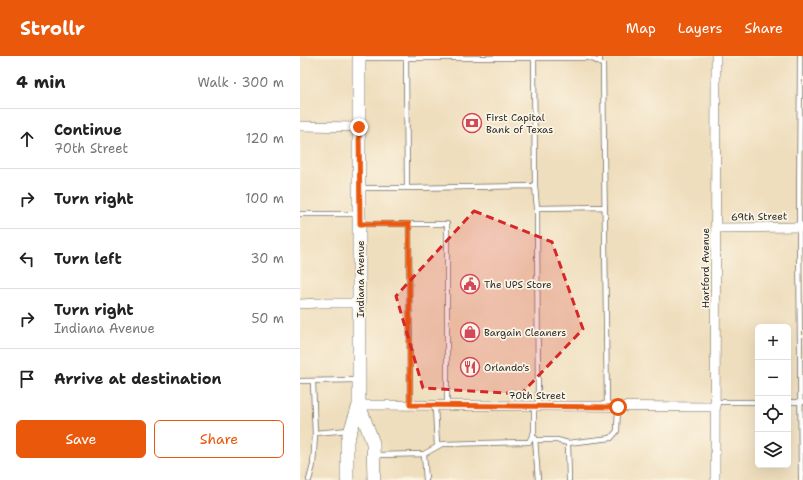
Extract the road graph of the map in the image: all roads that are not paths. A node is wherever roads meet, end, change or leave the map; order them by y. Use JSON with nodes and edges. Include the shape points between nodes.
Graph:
{"nodes":[{"id":1,"x":600,"y":56,"type":"edge"},
{"id":2,"x":716,"y":56,"type":"edge"},
{"id":3,"x":800,"y":56,"type":"edge"},
{"id":4,"x":359,"y":57,"type":"edge"},
{"id":5,"x":406,"y":58,"type":"junction"},
{"id":6,"x":534,"y":58,"type":"junction"},
{"id":7,"x":600,"y":62,"type":"junction"},
{"id":8,"x":300,"y":126,"type":"edge"},
{"id":9,"x":359,"y":127,"type":"junction"},
{"id":10,"x":802,"y":141,"type":"edge"},
{"id":11,"x":536,"y":186,"type":"junction"},
{"id":12,"x":360,"y":188,"type":"junction"},
{"id":13,"x":408,"y":188,"type":"junction"},
{"id":14,"x":605,"y":207,"type":"junction"},
{"id":15,"x":537,"y":208,"type":"junction"},
{"id":16,"x":300,"y":214,"type":"edge"},
{"id":17,"x":359,"y":219,"type":"junction"},
{"id":18,"x":409,"y":224,"type":"junction"},
{"id":19,"x":801,"y":227,"type":"edge"},
{"id":20,"x":716,"y":228,"type":"junction"},
{"id":21,"x":360,"y":303,"type":"junction"},
{"id":22,"x":300,"y":304,"type":"edge"},
{"id":23,"x":359,"y":380,"type":"junction"},
{"id":24,"x":300,"y":381,"type":"edge"},
{"id":25,"x":313,"y":381,"type":"junction"},
{"id":26,"x":755,"y":402,"type":"edge"},
{"id":27,"x":791,"y":402,"type":"edge"},
{"id":28,"x":802,"y":402,"type":"edge"},
{"id":29,"x":359,"y":405,"type":"junction"},
{"id":30,"x":410,"y":405,"type":"junction"},
{"id":31,"x":716,"y":405,"type":"junction"},
{"id":32,"x":435,"y":406,"type":"junction"},
{"id":33,"x":447,"y":406,"type":"junction"},
{"id":34,"x":536,"y":406,"type":"junction"},
{"id":35,"x":607,"y":407,"type":"junction"},
{"id":36,"x":618,"y":407,"type":"junction"},
{"id":37,"x":350,"y":430,"type":"junction"},
{"id":38,"x":534,"y":432,"type":"junction"},
{"id":39,"x":315,"y":433,"type":"junction"},
{"id":40,"x":535,"y":440,"type":"junction"},
{"id":41,"x":568,"y":443,"type":"junction"},
{"id":42,"x":437,"y":446,"type":"junction"},
{"id":43,"x":424,"y":454,"type":"junction"},
{"id":44,"x":373,"y":455,"type":"junction"},
{"id":45,"x":347,"y":467,"type":"junction"},
{"id":46,"x":309,"y":480,"type":"edge"},
{"id":47,"x":340,"y":480,"type":"edge"},
{"id":48,"x":347,"y":480,"type":"edge"},
{"id":49,"x":374,"y":480,"type":"edge"},
{"id":50,"x":426,"y":480,"type":"edge"},
{"id":51,"x":538,"y":480,"type":"edge"},
{"id":52,"x":569,"y":480,"type":"edge"},
{"id":53,"x":716,"y":480,"type":"edge"},
{"id":54,"x":801,"y":480,"type":"edge"}],
"edges":[{"from":1,"to":7,"type":"lane"},
{"from":2,"to":20,"type":"street","name":"Hartford Avenue"},
{"from":3,"to":10,"type":"lane"},
{"from":4,"to":5,"type":"lane"},
{"from":4,"to":9,"type":"main road","name":"Indiana Avenue"},
{"from":5,"to":6,"type":"lane"},
{"from":5,"to":13,"type":"lane"},
{"from":6,"to":7,"type":"lane","via":[[589,58]]},
{"from":6,"to":11,"type":"lane"},
{"from":7,"to":14,"type":"lane","via":[[603,65]]},
{"from":8,"to":9,"type":"street"},
{"from":9,"to":12,"type":"main road","name":"Indiana Avenue"},
{"from":10,"to":19,"type":"lane"},
{"from":11,"to":13,"type":"lane"},
{"from":11,"to":15,"type":"lane"},
{"from":12,"to":13,"type":"lane"},
{"from":12,"to":17,"type":"main road","name":"Indiana Avenue"},
{"from":14,"to":15,"type":"lane"},
{"from":14,"to":35,"type":"lane"},
{"from":15,"to":34,"type":"lane"},
{"from":16,"to":17,"type":"lane"},
{"from":17,"to":18,"type":"lane"},
{"from":17,"to":21,"type":"main road","name":"Indiana Avenue"},
{"from":18,"to":30,"type":"lane"},
{"from":18,"to":33,"type":"lane","via":[[447,224]]},
{"from":19,"to":20,"type":"street","name":"69th Street"},
{"from":19,"to":28,"type":"lane"},
{"from":20,"to":31,"type":"street","name":"Hartford Avenue"},
{"from":21,"to":22,"type":"street"},
{"from":21,"to":23,"type":"main road","name":"Indiana Avenue"},
{"from":23,"to":25,"type":"lane"},
{"from":23,"to":29,"type":"main road","name":"Indiana Avenue"},
{"from":24,"to":25,"type":"lane"},
{"from":25,"to":39,"type":"lane"},
{"from":26,"to":31,"type":"lane"},
{"from":27,"to":28,"type":"lane"},
{"from":28,"to":54,"type":"lane"},
{"from":29,"to":30,"type":"street","name":"70th Street"},
{"from":29,"to":37,"type":"main road","name":"Indiana Avenue"},
{"from":29,"to":44,"type":"main road","name":"Indiana Avenue","via":[[373,443]]},
{"from":30,"to":32,"type":"street","name":"70th Street"},
{"from":31,"to":36,"type":"street","name":"70th Street"},
{"from":31,"to":53,"type":"street","name":"Hartford Avenue"},
{"from":32,"to":33,"type":"street","name":"70th Street"},
{"from":32,"to":42,"type":"lane"},
{"from":33,"to":34,"type":"street","name":"70th Street"},
{"from":34,"to":35,"type":"street","name":"70th Street"},
{"from":34,"to":38,"type":"lane"},
{"from":35,"to":36,"type":"street","name":"70th Street"},
{"from":36,"to":41,"type":"lane","via":[[617,431],[611,438]]},
{"from":37,"to":39,"type":"lane"},
{"from":37,"to":45,"type":"main road","name":"Indiana Avenue","via":[[347,441]]},
{"from":38,"to":40,"type":"lane"},
{"from":38,"to":42,"type":"lane","via":[[529,442]]},
{"from":39,"to":46,"type":"lane","via":[[313,465]]},
{"from":40,"to":41,"type":"lane"},
{"from":40,"to":51,"type":"lane"},
{"from":41,"to":52,"type":"lane"},
{"from":42,"to":43,"type":"lane"},
{"from":43,"to":44,"type":"lane"},
{"from":43,"to":50,"type":"lane"},
{"from":44,"to":49,"type":"main road","name":"Indiana Avenue"},
{"from":45,"to":47,"type":"main road"},
{"from":45,"to":48,"type":"main road","name":"Indiana Avenue"}]}
